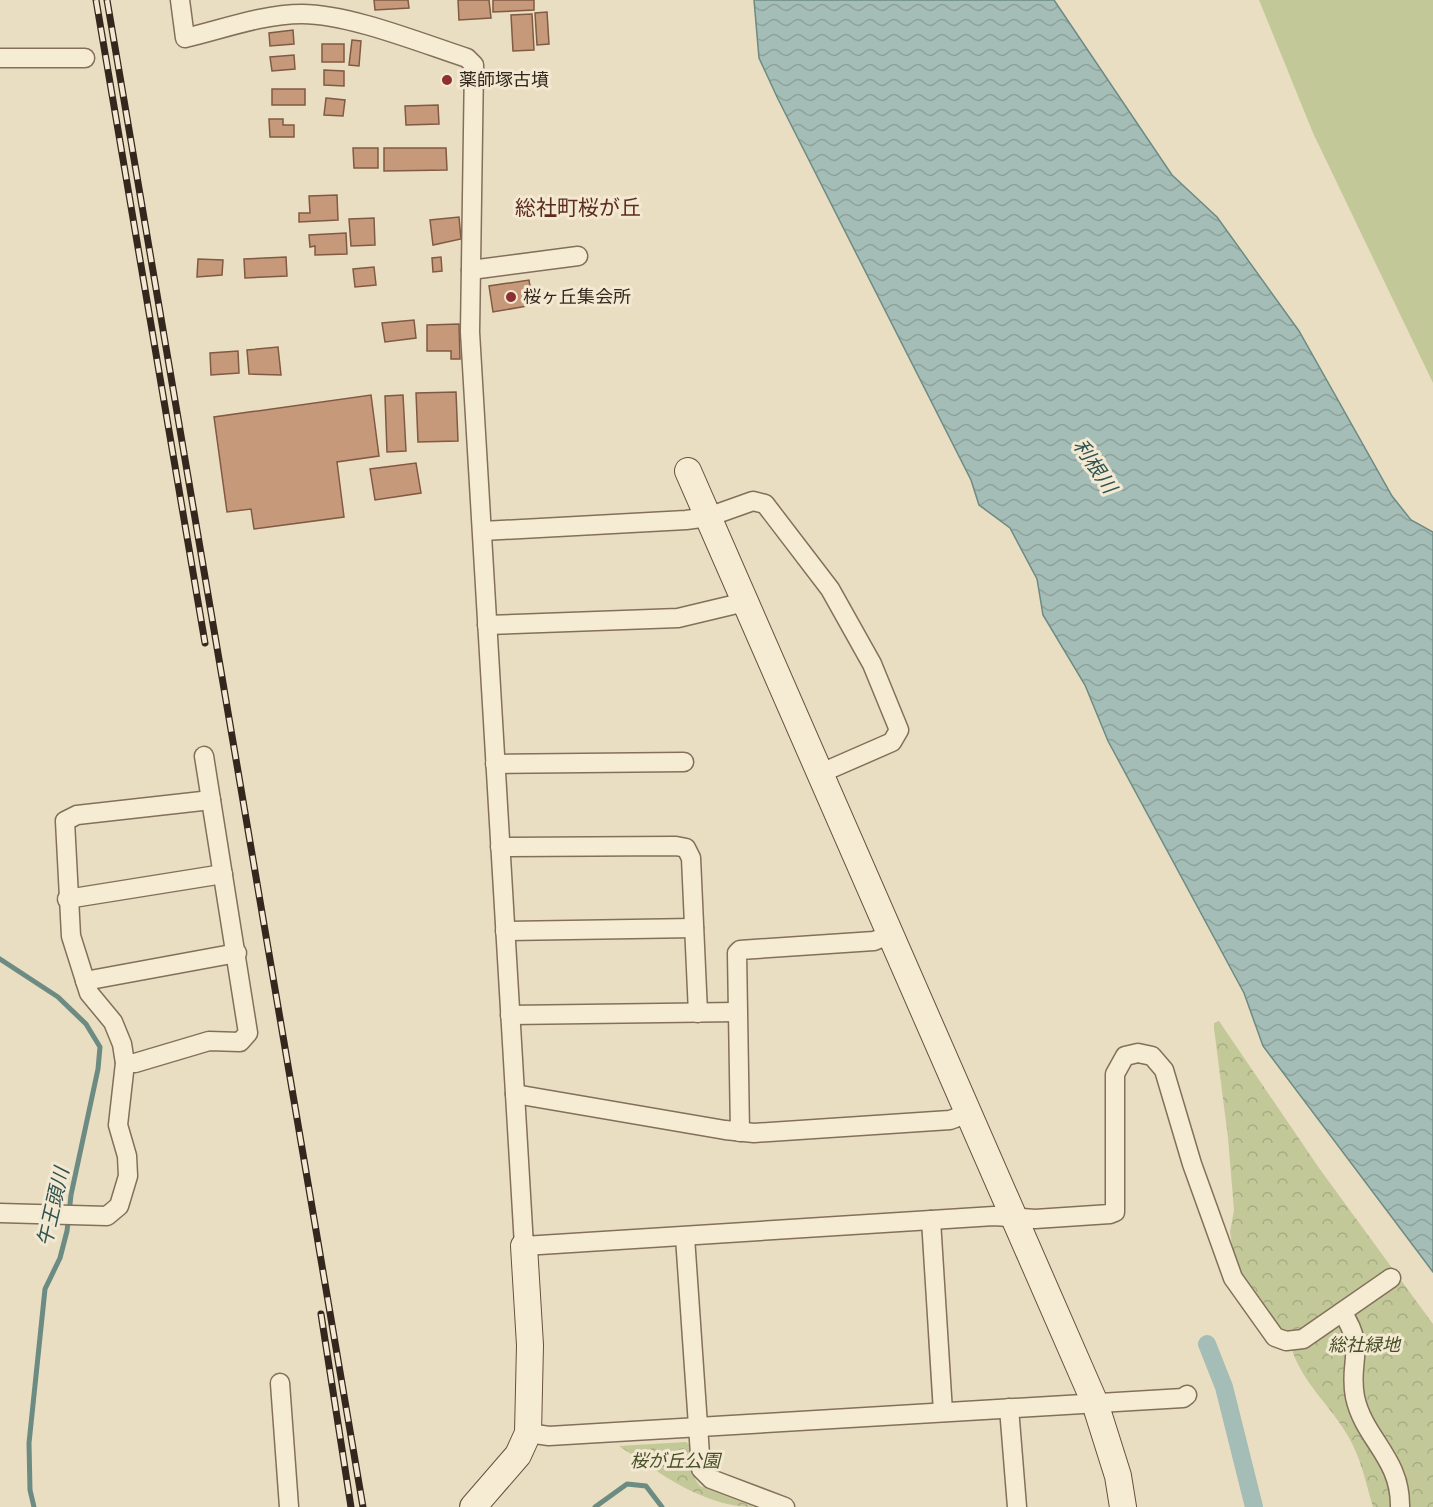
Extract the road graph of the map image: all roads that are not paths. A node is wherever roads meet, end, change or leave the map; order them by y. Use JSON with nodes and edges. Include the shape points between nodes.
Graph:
{"nodes":[{"id":1,"x":180,"y":0,"type":"edge"},
{"id":2,"x":0,"y":58,"type":"edge"},
{"id":3,"x":85,"y":58,"type":"dead end"},
{"id":4,"x":578,"y":256,"type":"dead end"},
{"id":5,"x":471,"y":270,"type":"junction"},
{"id":6,"x":688,"y":471,"type":"dead end"},
{"id":7,"x":708,"y":517,"type":"junction"},
{"id":8,"x":483,"y":531,"type":"junction"},
{"id":9,"x":745,"y":602,"type":"junction"},
{"id":10,"x":487,"y":625,"type":"junction"},
{"id":11,"x":204,"y":756,"type":"dead end"},
{"id":12,"x":684,"y":762,"type":"dead end"},
{"id":13,"x":495,"y":764,"type":"junction"},
{"id":14,"x":821,"y":773,"type":"junction"},
{"id":15,"x":211,"y":800,"type":"junction"},
{"id":16,"x":500,"y":847,"type":"junction"},
{"id":17,"x":223,"y":874,"type":"junction"},
{"id":18,"x":67,"y":899,"type":"junction"},
{"id":19,"x":694,"y":928,"type":"junction"},
{"id":20,"x":505,"y":931,"type":"junction"},
{"id":21,"x":891,"y":934,"type":"junction"},
{"id":22,"x":237,"y":953,"type":"junction"},
{"id":23,"x":85,"y":981,"type":"junction"},
{"id":24,"x":737,"y":1012,"type":"junction"},
{"id":25,"x":698,"y":1013,"type":"junction"},
{"id":26,"x":510,"y":1015,"type":"junction"},
{"id":27,"x":124,"y":1063,"type":"junction"},
{"id":28,"x":514,"y":1094,"type":"junction"},
{"id":29,"x":969,"y":1113,"type":"junction"},
{"id":30,"x":740,"y":1132,"type":"junction"},
{"id":31,"x":0,"y":1213,"type":"edge"},
{"id":32,"x":1015,"y":1217,"type":"junction"},
{"id":33,"x":931,"y":1220,"type":"junction"},
{"id":34,"x":685,"y":1237,"type":"junction"},
{"id":35,"x":524,"y":1246,"type":"junction"},
{"id":36,"x":1391,"y":1278,"type":"dead end"},
{"id":37,"x":1342,"y":1312,"type":"junction"},
{"id":38,"x":280,"y":1383,"type":"dead end"},
{"id":39,"x":1187,"y":1395,"type":"dead end"},
{"id":40,"x":1095,"y":1402,"type":"junction"},
{"id":41,"x":1009,"y":1408,"type":"junction"},
{"id":42,"x":943,"y":1412,"type":"junction"},
{"id":43,"x":697,"y":1428,"type":"junction"},
{"id":44,"x":528,"y":1432,"type":"junction"},
{"id":45,"x":289,"y":1507,"type":"edge"},
{"id":46,"x":473,"y":1507,"type":"edge"},
{"id":47,"x":785,"y":1507,"type":"edge"},
{"id":48,"x":1017,"y":1507,"type":"edge"},
{"id":49,"x":1123,"y":1507,"type":"edge"},
{"id":50,"x":1400,"y":1507,"type":"edge"}],
"edges":[{"from":1,"to":5,"type":"street","via":[[185,38],[270,17],[311,14],[343,20],[470,60],[475,73]]},
{"from":2,"to":3,"type":"street"},
{"from":4,"to":5,"type":"street"},
{"from":5,"to":8,"type":"street","via":[[470,332]]},
{"from":6,"to":7,"type":"street"},
{"from":7,"to":8,"type":"street"},
{"from":7,"to":9,"type":"street"},
{"from":7,"to":14,"type":"street","via":[[753,501],[771,508],[831,589],[872,664],[898,724],[898,735],[892,742]]},
{"from":8,"to":10,"type":"street"},
{"from":9,"to":10,"type":"street","via":[[678,618]]},
{"from":9,"to":14,"type":"street"},
{"from":10,"to":13,"type":"street"},
{"from":11,"to":15,"type":"street"},
{"from":12,"to":13,"type":"street"},
{"from":13,"to":16,"type":"street"},
{"from":14,"to":21,"type":"street"},
{"from":15,"to":17,"type":"street"},
{"from":15,"to":18,"type":"street","via":[[67,819]]},
{"from":16,"to":19,"type":"street","via":[[686,848],[691,858]]},
{"from":16,"to":20,"type":"street"},
{"from":17,"to":18,"type":"street"},
{"from":17,"to":22,"type":"street"},
{"from":18,"to":23,"type":"street","via":[[71,936]]},
{"from":19,"to":20,"type":"street"},
{"from":19,"to":25,"type":"street"},
{"from":20,"to":26,"type":"street"},
{"from":21,"to":24,"type":"street","via":[[874,941],[740,950]]},
{"from":21,"to":29,"type":"street"},
{"from":22,"to":23,"type":"street"},
{"from":22,"to":27,"type":"street","via":[[249,1029],[244,1041],[209,1041]]},
{"from":23,"to":27,"type":"street","via":[[93,1000],[113,1022]]},
{"from":24,"to":25,"type":"street"},
{"from":24,"to":30,"type":"street"},
{"from":25,"to":26,"type":"street"},
{"from":26,"to":28,"type":"street"},
{"from":27,"to":31,"type":"street","via":[[118,1125],[129,1165],[127,1187],[116,1211],[101,1217]]},
{"from":28,"to":30,"type":"street"},
{"from":28,"to":35,"type":"street"},
{"from":29,"to":30,"type":"street","via":[[950,1120]]},
{"from":29,"to":32,"type":"street"},
{"from":32,"to":33,"type":"street"},
{"from":32,"to":37,"type":"street","via":[[1115,1212],[1115,1074],[1125,1056],[1146,1054],[1164,1070],[1227,1264],[1261,1320],[1275,1337],[1293,1341],[1308,1337]]},
{"from":32,"to":40,"type":"street"},
{"from":33,"to":34,"type":"street"},
{"from":33,"to":42,"type":"street"},
{"from":34,"to":35,"type":"street"},
{"from":34,"to":43,"type":"street"},
{"from":35,"to":44,"type":"street","via":[[530,1345]]},
{"from":36,"to":37,"type":"street"},
{"from":37,"to":50,"type":"street","via":[[1356,1336],[1358,1404],[1396,1473]]},
{"from":38,"to":45,"type":"street"},
{"from":39,"to":40,"type":"street"},
{"from":40,"to":41,"type":"street"},
{"from":40,"to":49,"type":"street","via":[[1118,1476]]},
{"from":41,"to":42,"type":"street"},
{"from":41,"to":48,"type":"street"},
{"from":42,"to":43,"type":"street"},
{"from":43,"to":44,"type":"street","via":[[549,1436]]},
{"from":43,"to":47,"type":"street","via":[[700,1469],[704,1474]]},
{"from":44,"to":46,"type":"street","via":[[518,1455]]}]}
